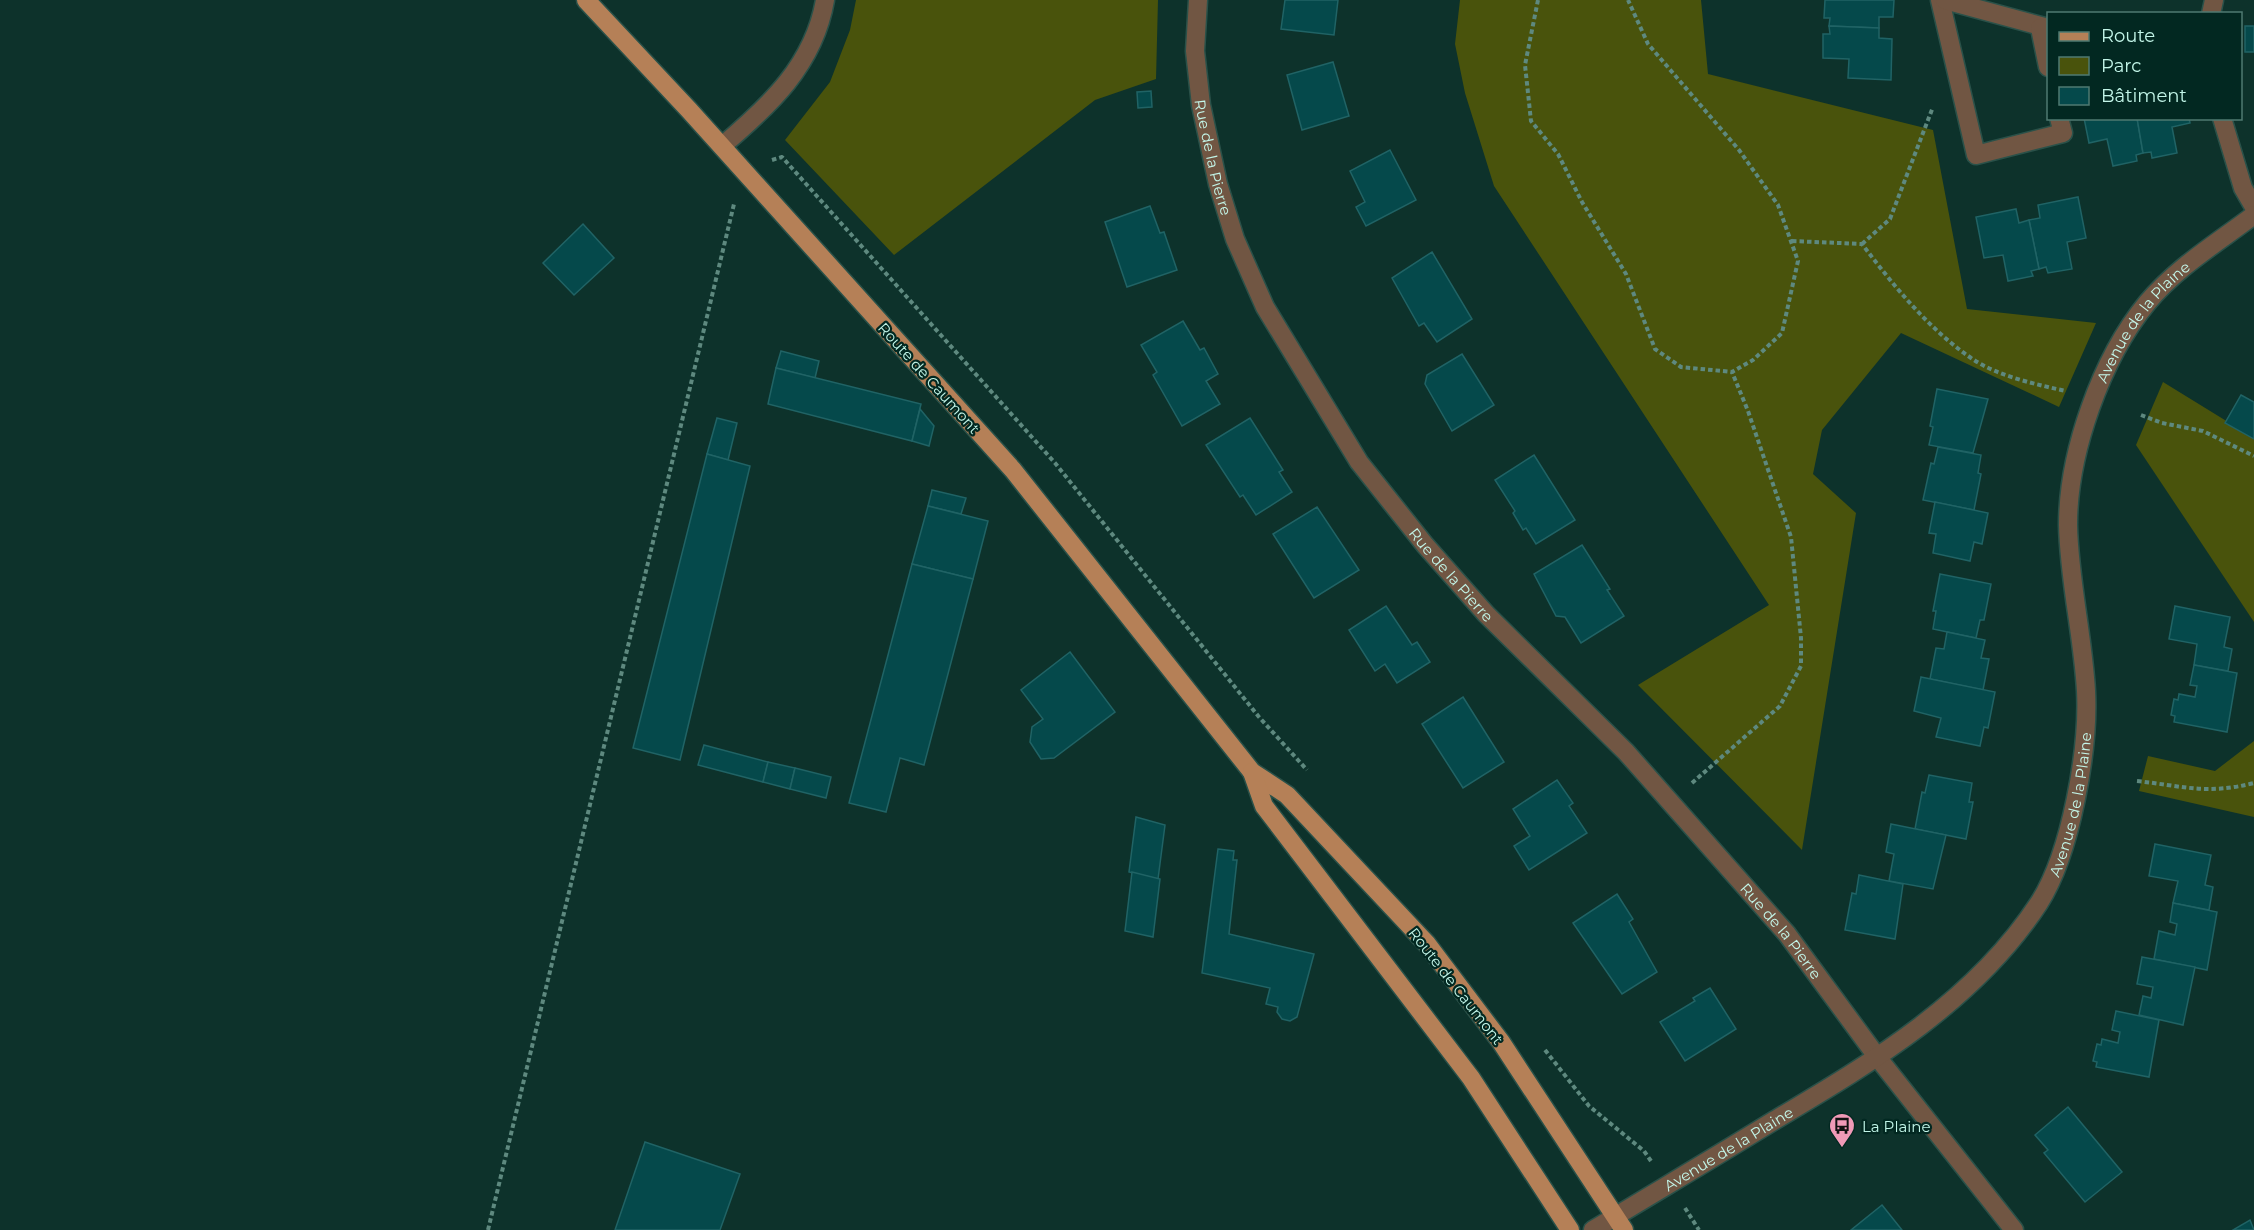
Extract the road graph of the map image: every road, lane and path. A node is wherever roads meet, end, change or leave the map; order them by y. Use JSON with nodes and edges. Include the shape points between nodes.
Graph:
{"nodes":[{"id":1,"x":586,"y":0,"type":"edge"},
{"id":2,"x":825,"y":0,"type":"edge"},
{"id":3,"x":1198,"y":0,"type":"edge"},
{"id":4,"x":1538,"y":0,"type":"edge"},
{"id":5,"x":1628,"y":0,"type":"edge"},
{"id":6,"x":1940,"y":0,"type":"edge"},
{"id":7,"x":1945,"y":0,"type":"edge"},
{"id":8,"x":2044,"y":28,"type":"edge"},
{"id":9,"x":2047,"y":52,"type":"edge"},
{"id":10,"x":1954,"y":60,"type":"junction"},
{"id":11,"x":2060,"y":120,"type":"edge"},
{"id":12,"x":2223,"y":120,"type":"edge"},
{"id":13,"x":722,"y":146,"type":"junction"},
{"id":14,"x":742,"y":169,"type":"junction"},
{"id":15,"x":2254,"y":207,"type":"edge"},
{"id":16,"x":2254,"y":215,"type":"edge"},
{"id":17,"x":1792,"y":241,"type":"junction"},
{"id":18,"x":1862,"y":244,"type":"junction"},
{"id":19,"x":1732,"y":372,"type":"junction"},
{"id":20,"x":2070,"y":393,"type":"dead end"},
{"id":21,"x":2140,"y":415,"type":"dead end"},
{"id":22,"x":2254,"y":456,"type":"edge"},
{"id":23,"x":1252,"y":772,"type":"junction"},
{"id":24,"x":1314,"y":778,"type":"dead end"},
{"id":25,"x":2137,"y":781,"type":"dead end"},
{"id":26,"x":2254,"y":783,"type":"edge"},
{"id":27,"x":1672,"y":804,"type":"junction"},
{"id":28,"x":1540,"y":1043,"type":"dead end"},
{"id":29,"x":1878,"y":1058,"type":"junction"},
{"id":30,"x":1644,"y":1151,"type":"dead end"},
{"id":31,"x":1619,"y":1223,"type":"edge"},
{"id":32,"x":488,"y":1230,"type":"edge"},
{"id":33,"x":1570,"y":1230,"type":"edge"},
{"id":34,"x":1593,"y":1230,"type":"edge"},
{"id":35,"x":2014,"y":1230,"type":"edge"}],
"edges":[{"from":1,"to":13,"type":"main road","name":"Route de Caumont"},
{"from":2,"to":13,"type":"street","via":[[810,49],[791,78],[768,107]]},
{"from":3,"to":27,"type":"street","name":"Rue de la Pierre","via":[[1195,51],[1218,184],[1234,240],[1265,307],[1301,369],[1359,462],[1425,545],[1486,614],[1626,752]]},
{"from":4,"to":19,"type":"path","via":[[1525,65],[1531,121],[1558,154],[1626,273],[1655,349],[1681,367]]},
{"from":5,"to":17,"type":"path","via":[[1648,44],[1738,150],[1778,205]]},
{"from":6,"to":10,"type":"street"},
{"from":7,"to":8,"type":"street"},
{"from":8,"to":9,"type":"street"},
{"from":10,"to":11,"type":"street","via":[[1976,155],[2063,133]]},
{"from":10,"to":18,"type":"path","via":[[1890,219]]},
{"from":12,"to":15,"type":"street","via":[[2243,188]]},
{"from":13,"to":14,"type":"main road","name":"Route de Caumont"},
{"from":14,"to":23,"type":"main road","name":"Route de Caumont","via":[[1013,470]]},
{"from":14,"to":24,"type":"path","via":[[782,157],[1055,463],[1258,717]]},
{"from":14,"to":32,"type":"path"},
{"from":16,"to":29,"type":"street","name":"Avenue de la Plaine","via":[[2173,274],[2145,306],[2092,399],[2071,485],[2068,527],[2086,694],[2081,780],[2066,842],[2042,899],[2009,946],[1973,984]]},
{"from":17,"to":18,"type":"path"},
{"from":17,"to":19,"type":"path","via":[[1798,261],[1782,333],[1754,360]]},
{"from":18,"to":20,"type":"path","via":[[1914,308],[1975,361],[2023,381]]},
{"from":19,"to":27,"type":"path","via":[[1791,537],[1801,666],[1780,706]]},
{"from":21,"to":22,"type":"path","via":[[2203,431]]},
{"from":23,"to":31,"type":"main road","name":"Route de Caumont","via":[[1287,795],[1427,944],[1501,1042]]},
{"from":23,"to":33,"type":"main road","name":"Route de Caumont","via":[[1264,806],[1471,1078]]},
{"from":25,"to":26,"type":"path","via":[[2181,789],[2226,790]]},
{"from":27,"to":29,"type":"street","name":"Rue de la Pierre","via":[[1787,934]]},
{"from":28,"to":30,"type":"path","via":[[1589,1106]]},
{"from":29,"to":31,"type":"street","name":"Avenue de la Plaine"},
{"from":29,"to":35,"type":"street","name":"Rue de la Pierre"},
{"from":31,"to":34,"type":"street","name":"Avenue de la Plaine"}]}
